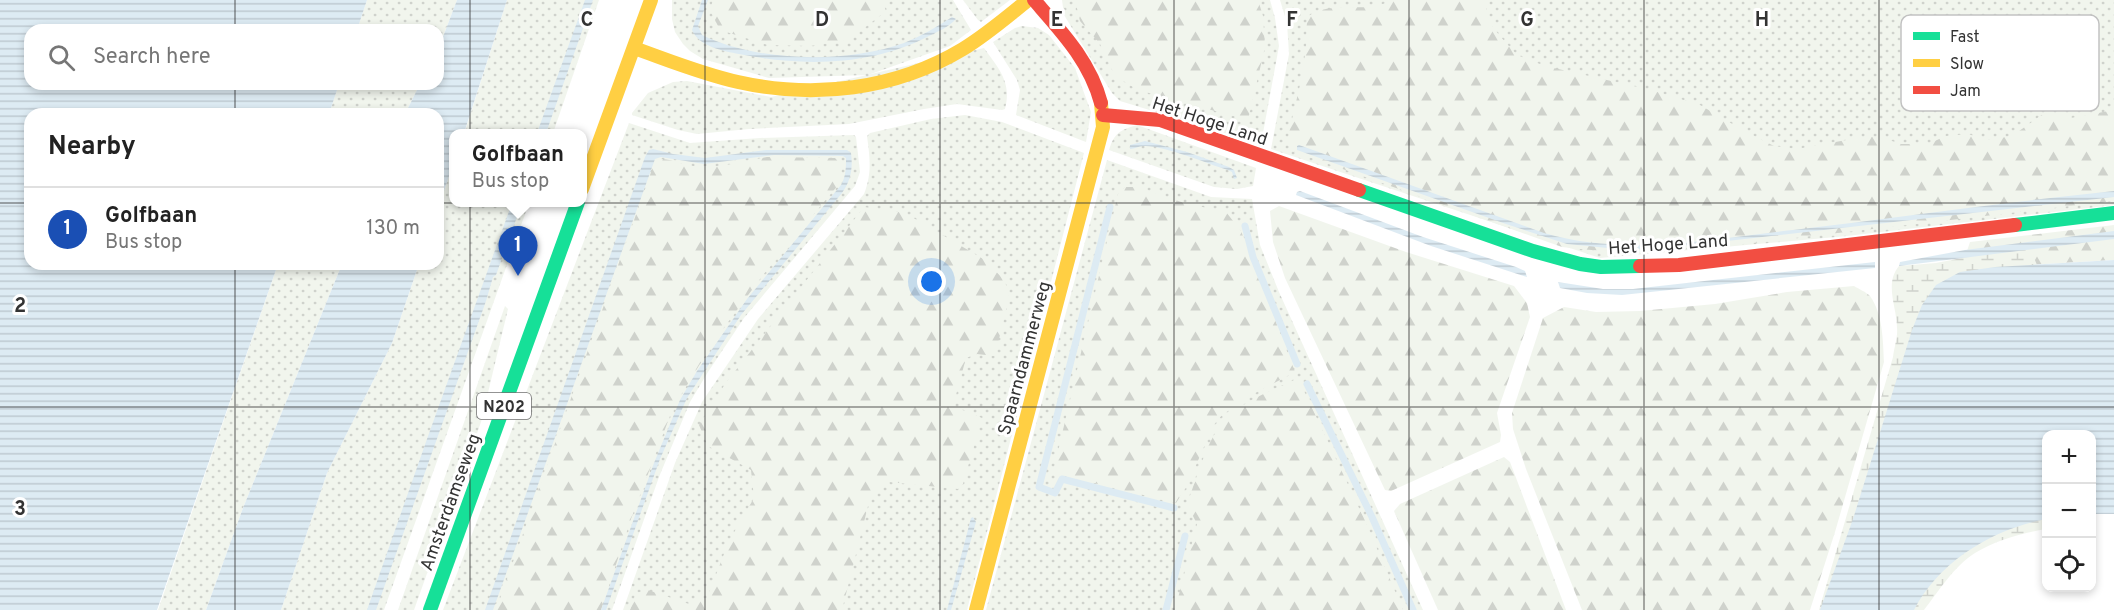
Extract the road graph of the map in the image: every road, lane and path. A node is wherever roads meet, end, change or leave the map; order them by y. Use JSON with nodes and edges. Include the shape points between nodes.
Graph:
{"nodes":[{"id":1,"x":651,"y":0,"type":"edge"},
{"id":2,"x":1028,"y":0,"type":"edge"},
{"id":3,"x":1034,"y":0,"type":"edge"},
{"id":4,"x":634,"y":48,"type":"junction"},
{"id":5,"x":1103,"y":115,"type":"junction"},
{"id":6,"x":587,"y":175,"type":"edge"},
{"id":7,"x":576,"y":207,"type":"edge"},
{"id":8,"x":2114,"y":213,"type":"edge"},
{"id":9,"x":430,"y":610,"type":"edge"},
{"id":10,"x":976,"y":610,"type":"edge"}],
"edges":[{"from":1,"to":4,"type":"street"},
{"from":2,"to":4,"type":"street","via":[[983,36],[936,64],[898,78],[849,87],[762,86],[717,76]]},
{"from":3,"to":5,"type":"street","via":[[1090,72]]},
{"from":4,"to":6,"type":"street"},
{"from":5,"to":8,"type":"street","name":"Het Hoge Land","via":[[1160,120],[1533,251],[1601,267],[1678,265]]},
{"from":5,"to":10,"type":"street","name":"Spaarndammerweg","via":[[1097,152]]},
{"from":7,"to":9,"type":"street","name":"Amsterdamseweg","number":"N202"}]}
